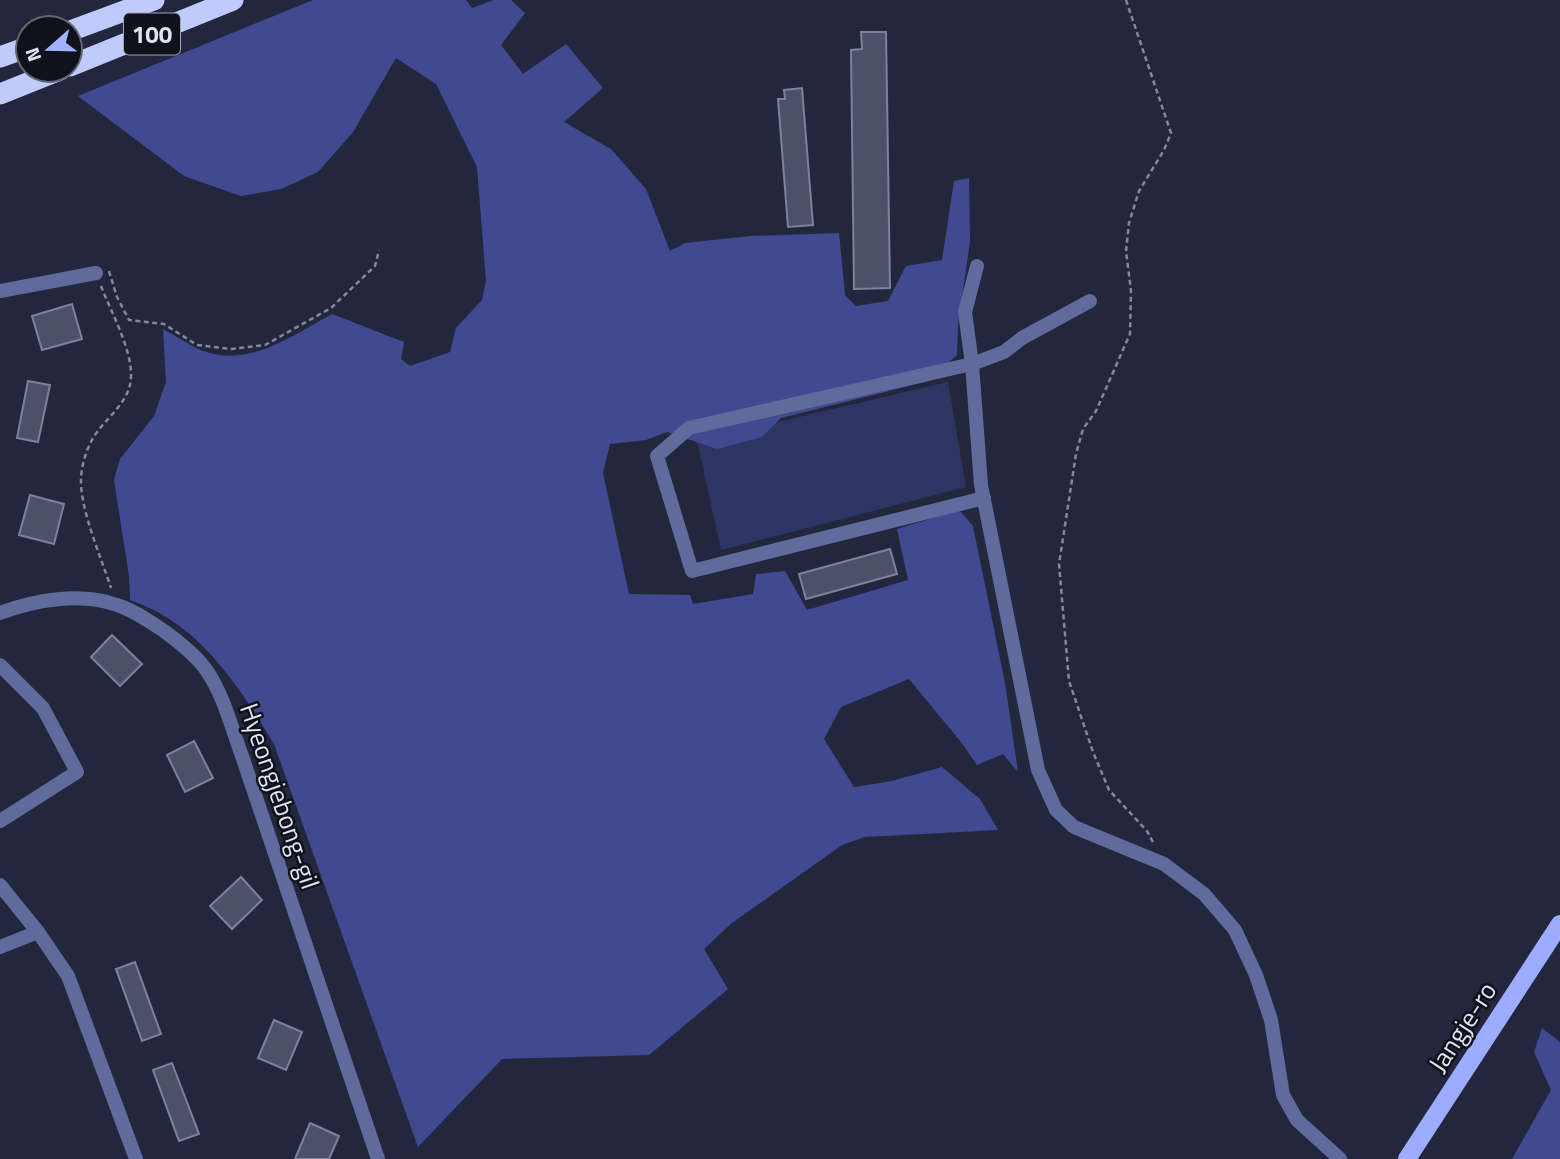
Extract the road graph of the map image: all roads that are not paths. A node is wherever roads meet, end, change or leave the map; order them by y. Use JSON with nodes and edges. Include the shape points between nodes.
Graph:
{"nodes":[{"id":1,"x":155,"y":0,"type":"edge"},
{"id":2,"x":233,"y":0,"type":"edge"},
{"id":3,"x":84,"y":26,"type":"edge"},
{"id":4,"x":84,"y":60,"type":"edge"},
{"id":5,"x":25,"y":84,"type":"edge"},
{"id":6,"x":0,"y":94,"type":"edge"},
{"id":7,"x":977,"y":266,"type":"dead end"},
{"id":8,"x":96,"y":273,"type":"road end"},
{"id":9,"x":0,"y":291,"type":"edge"},
{"id":10,"x":1090,"y":301,"type":"dead end"},
{"id":11,"x":972,"y":364,"type":"junction"},
{"id":12,"x":984,"y":498,"type":"junction"},
{"id":13,"x":0,"y":613,"type":"edge"},
{"id":14,"x":0,"y":665,"type":"edge"},
{"id":15,"x":0,"y":821,"type":"edge"},
{"id":16,"x":0,"y":885,"type":"edge"},
{"id":17,"x":1560,"y":924,"type":"edge"},
{"id":18,"x":38,"y":932,"type":"junction"},
{"id":19,"x":0,"y":947,"type":"edge"},
{"id":20,"x":136,"y":1159,"type":"edge"},
{"id":21,"x":378,"y":1159,"type":"edge"},
{"id":22,"x":1340,"y":1159,"type":"edge"},
{"id":23,"x":1407,"y":1159,"type":"edge"}],
"edges":[{"from":1,"to":3,"type":"highway","number":"100"},
{"from":2,"to":4,"type":"highway","number":"100"},
{"from":5,"to":6,"type":"highway"},
{"from":7,"to":11,"type":"street","via":[[965,312]]},
{"from":8,"to":9,"type":"street"},
{"from":10,"to":11,"type":"street","via":[[1004,352]]},
{"from":11,"to":12,"type":"street"},
{"from":11,"to":12,"type":"street","via":[[689,428],[657,456],[692,571]]},
{"from":12,"to":22,"type":"street","via":[[1038,769],[1056,810],[1074,827],[1164,864],[1204,894],[1235,930],[1271,1020],[1283,1095],[1297,1120]]},
{"from":13,"to":21,"type":"street","name":"Hyeongjebong-gil","via":[[28,603],[84,599],[116,604],[177,640],[207,671],[227,713]]},
{"from":14,"to":15,"type":"street","via":[[43,708],[77,772]]},
{"from":16,"to":18,"type":"street"},
{"from":17,"to":23,"type":"main road","name":"Jangje-ro"},
{"from":18,"to":19,"type":"street"},
{"from":18,"to":20,"type":"street","via":[[68,976]]}]}
